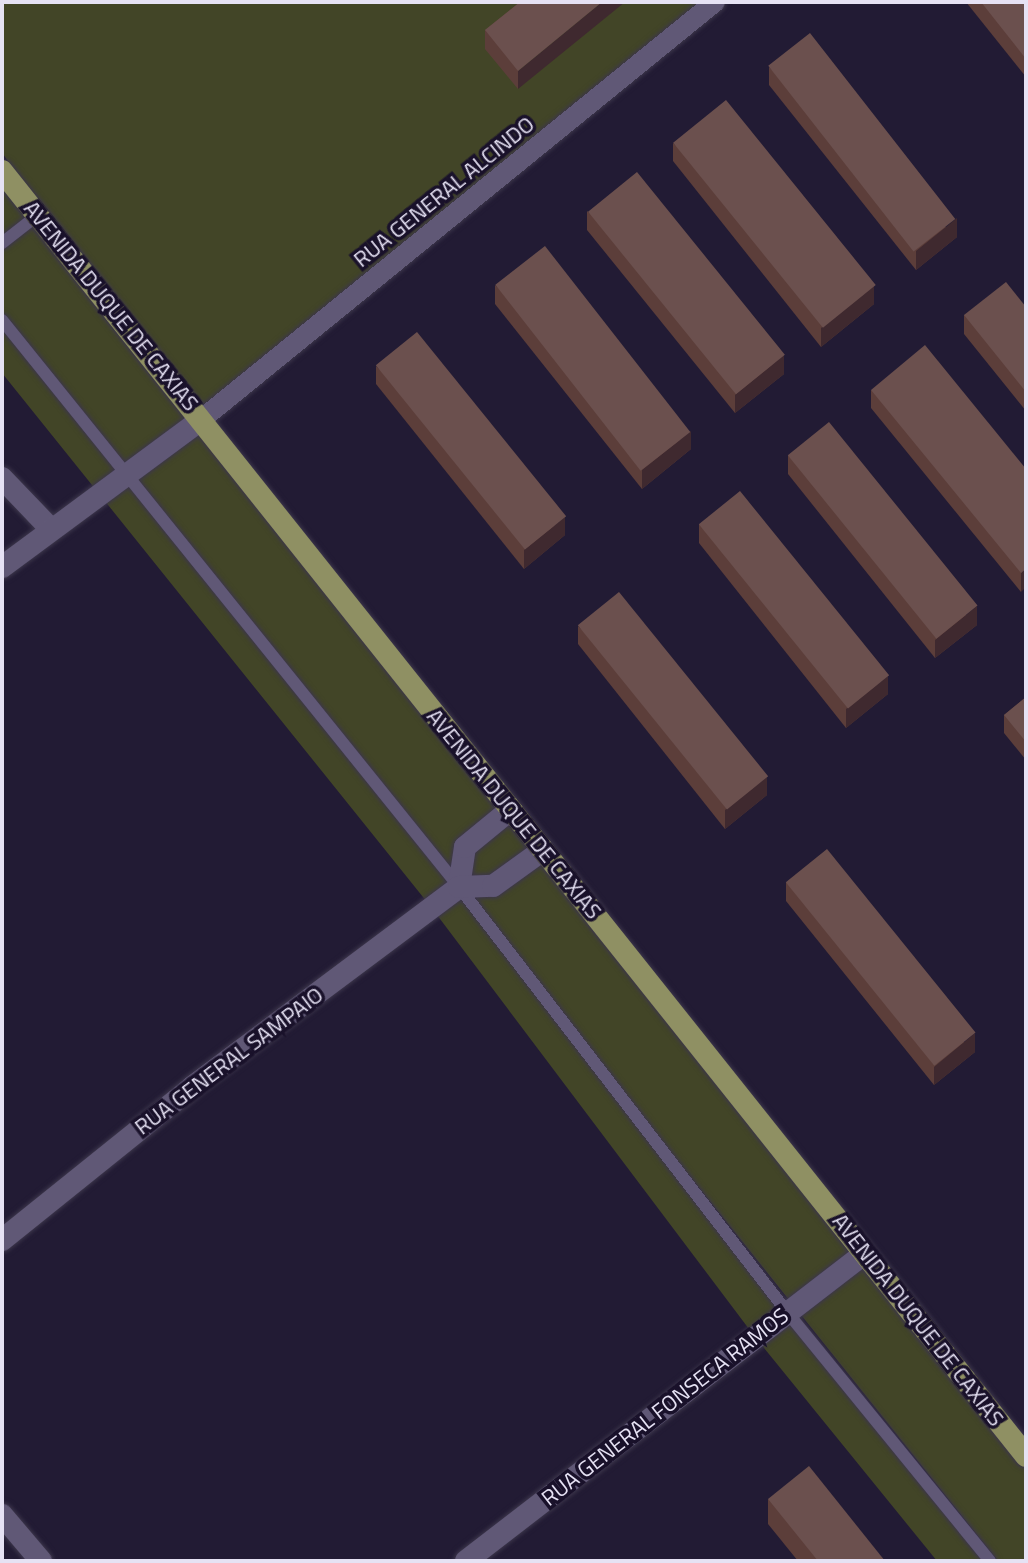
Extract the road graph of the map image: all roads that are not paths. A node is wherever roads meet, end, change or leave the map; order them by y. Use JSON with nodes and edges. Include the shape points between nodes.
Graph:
{"nodes":[{"id":1,"x":715,"y":2,"type":"edge"},
{"id":2,"x":2,"y":171,"type":"edge"},
{"id":3,"x":38,"y":215,"type":"junction"},
{"id":4,"x":2,"y":243,"type":"edge"},
{"id":5,"x":2,"y":320,"type":"edge"},
{"id":6,"x":202,"y":419,"type":"junction"},
{"id":7,"x":125,"y":472,"type":"junction"},
{"id":8,"x":2,"y":478,"type":"edge"},
{"id":9,"x":50,"y":528,"type":"junction"},
{"id":10,"x":2,"y":567,"type":"edge"},
{"id":11,"x":510,"y":810,"type":"junction"},
{"id":12,"x":543,"y":850,"type":"junction"},
{"id":13,"x":459,"y":887,"type":"junction"},
{"id":14,"x":2,"y":1240,"type":"edge"},
{"id":15,"x":864,"y":1254,"type":"junction"},
{"id":16,"x":787,"y":1312,"type":"junction"},
{"id":17,"x":1026,"y":1456,"type":"edge"},
{"id":18,"x":2,"y":1515,"type":"edge"},
{"id":19,"x":41,"y":1561,"type":"edge"},
{"id":20,"x":466,"y":1561,"type":"edge"},
{"id":21,"x":990,"y":1561,"type":"edge"}],
"edges":[{"from":1,"to":6,"type":"street","name":"RUA GENERAL ALCINDO"},
{"from":2,"to":3,"type":"main road","name":"AVENIDA DUQUE DE CAXIAS"},
{"from":3,"to":4,"type":"lane"},
{"from":3,"to":6,"type":"main road","name":"AVENIDA DUQUE DE CAXIAS"},
{"from":5,"to":7,"type":"lane"},
{"from":6,"to":7,"type":"street"},
{"from":6,"to":11,"type":"main road","name":"AVENIDA DUQUE DE CAXIAS"},
{"from":7,"to":9,"type":"street"},
{"from":7,"to":13,"type":"lane"},
{"from":8,"to":9,"type":"street"},
{"from":9,"to":10,"type":"street"},
{"from":11,"to":12,"type":"main road","name":"AVENIDA DUQUE DE CAXIAS"},
{"from":11,"to":13,"type":"street","via":[[465,847]]},
{"from":12,"to":13,"type":"street","via":[[493,886]]},
{"from":12,"to":15,"type":"main road","name":"AVENIDA DUQUE DE CAXIAS"},
{"from":13,"to":14,"type":"street","name":"RUA GENERAL SAMPAIO","via":[[192,1087]]},
{"from":13,"to":16,"type":"lane"},
{"from":15,"to":16,"type":"street","name":"RUA GENERAL FONSECA RAMOS"},
{"from":15,"to":17,"type":"main road","name":"AVENIDA DUQUE DE CAXIAS"},
{"from":16,"to":20,"type":"street","name":"RUA GENERAL FONSECA RAMOS"},
{"from":16,"to":21,"type":"lane"},
{"from":18,"to":19,"type":"street"}]}
